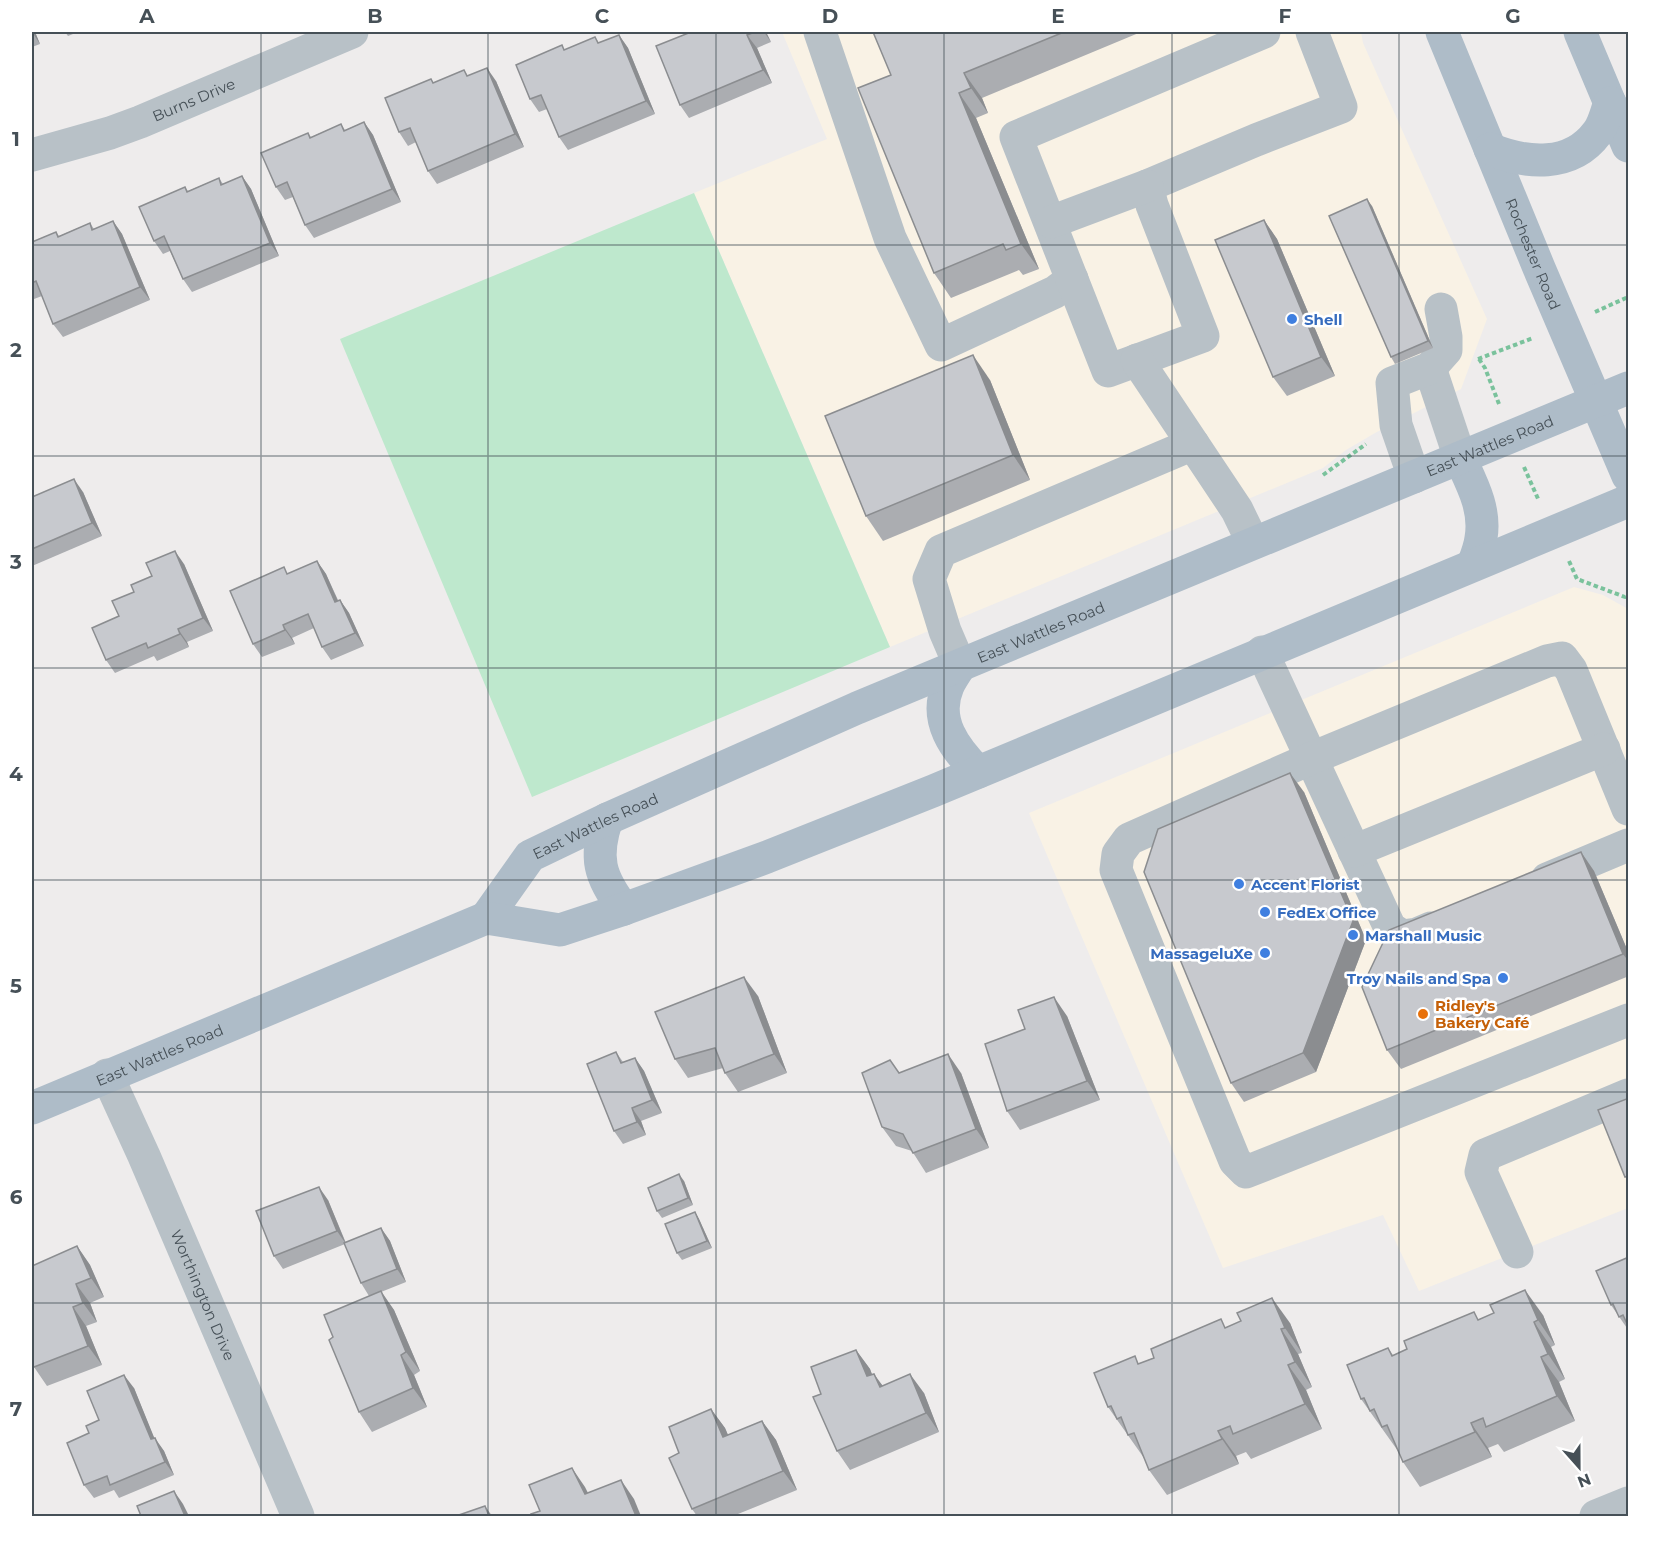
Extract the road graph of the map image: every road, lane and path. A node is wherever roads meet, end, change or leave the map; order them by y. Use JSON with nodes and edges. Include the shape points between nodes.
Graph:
{"nodes":[{"id":1,"x":352,"y":32,"type":"edge"},
{"id":2,"x":820,"y":32,"type":"edge"},
{"id":3,"x":1264,"y":32,"type":"edge"},
{"id":4,"x":1312,"y":32,"type":"edge"},
{"id":5,"x":1442,"y":32,"type":"edge"},
{"id":6,"x":1580,"y":32,"type":"edge"},
{"id":7,"x":1610,"y":103,"type":"junction"},
{"id":8,"x":1629,"y":146,"type":"edge"},
{"id":9,"x":1490,"y":149,"type":"junction"},
{"id":10,"x":32,"y":155,"type":"edge"},
{"id":11,"x":1147,"y":186,"type":"junction"},
{"id":12,"x":1051,"y":222,"type":"junction"},
{"id":13,"x":1072,"y":279,"type":"junction"},
{"id":14,"x":1629,"y":297,"type":"edge"},
{"id":15,"x":1441,"y":309,"type":"dead end"},
{"id":16,"x":1597,"y":311,"type":"dead end"},
{"id":17,"x":1479,"y":358,"type":"dead end"},
{"id":18,"x":1137,"y":360,"type":"junction"},
{"id":19,"x":1430,"y":368,"type":"junction"},
{"id":20,"x":1629,"y":388,"type":"edge"},
{"id":21,"x":1597,"y":401,"type":"junction"},
{"id":22,"x":1502,"y":411,"type":"dead end"},
{"id":23,"x":1193,"y":444,"type":"junction"},
{"id":24,"x":1460,"y":458,"type":"junction"},
{"id":25,"x":1524,"y":465,"type":"dead end"},
{"id":26,"x":1629,"y":476,"type":"edge"},
{"id":27,"x":1414,"y":477,"type":"junction"},
{"id":28,"x":1629,"y":501,"type":"edge"},
{"id":29,"x":1540,"y":503,"type":"dead end"},
{"id":30,"x":1253,"y":543,"type":"junction"},
{"id":31,"x":1473,"y":565,"type":"junction"},
{"id":32,"x":1572,"y":567,"type":"dead end"},
{"id":33,"x":1628,"y":597,"type":"edge"},
{"id":34,"x":1262,"y":652,"type":"junction"},
{"id":35,"x":960,"y":666,"type":"junction"},
{"id":36,"x":1604,"y":749,"type":"junction"},
{"id":37,"x":1312,"y":758,"type":"junction"},
{"id":38,"x":978,"y":772,"type":"junction"},
{"id":39,"x":1629,"y":809,"type":"edge"},
{"id":40,"x":607,"y":819,"type":"junction"},
{"id":41,"x":1629,"y":845,"type":"edge"},
{"id":42,"x":1354,"y":850,"type":"junction"},
{"id":43,"x":1523,"y":890,"type":"edge"},
{"id":44,"x":624,"y":909,"type":"junction"},
{"id":45,"x":1459,"y":916,"type":"edge"},
{"id":46,"x":486,"y":918,"type":"junction"},
{"id":47,"x":1629,"y":1020,"type":"edge"},
{"id":48,"x":107,"y":1075,"type":"junction"},
{"id":49,"x":1629,"y":1095,"type":"edge"},
{"id":50,"x":32,"y":1108,"type":"edge"},
{"id":51,"x":1517,"y":1252,"type":"dead end"},
{"id":52,"x":1629,"y":1503,"type":"edge"},
{"id":53,"x":298,"y":1516,"type":"edge"},
{"id":54,"x":1596,"y":1516,"type":"edge"}],
"edges":[{"from":1,"to":10,"type":"street","name":"Burns Drive","via":[[140,122]]},
{"from":2,"to":13,"type":"street","via":[[890,238],[941,345],[1055,292]]},
{"from":3,"to":12,"type":"street","via":[[1016,137]]},
{"from":4,"to":11,"type":"street","via":[[1341,107]]},
{"from":5,"to":9,"type":"main road","name":"Rochester Road"},
{"from":6,"to":7,"type":"main road"},
{"from":7,"to":8,"type":"main road"},
{"from":7,"to":9,"type":"main road","via":[[1599,131],[1587,145],[1570,154],[1530,161]]},
{"from":9,"to":21,"type":"main road","name":"Rochester Road"},
{"from":11,"to":12,"type":"street"},
{"from":11,"to":18,"type":"street","via":[[1203,336]]},
{"from":12,"to":13,"type":"street"},
{"from":13,"to":18,"type":"street","via":[[1108,371]]},
{"from":14,"to":16,"type":"path"},
{"from":15,"to":19,"type":"street","via":[[1446,350]]},
{"from":17,"to":22,"type":"path"},
{"from":18,"to":23,"type":"street"},
{"from":19,"to":24,"type":"street"},
{"from":19,"to":27,"type":"street","via":[[1392,383],[1396,425]]},
{"from":20,"to":21,"type":"main road","name":"East Wattles Road"},
{"from":21,"to":24,"type":"main road","name":"East Wattles Road"},
{"from":21,"to":26,"type":"main road","name":"Rochester Road"},
{"from":23,"to":30,"type":"street","via":[[1237,510]]},
{"from":23,"to":35,"type":"street","via":[[940,551],[928,579]]},
{"from":24,"to":27,"type":"main road","name":"East Wattles Road"},
{"from":24,"to":31,"type":"main road","via":[[1477,495],[1482,520]]},
{"from":25,"to":29,"type":"path"},
{"from":27,"to":30,"type":"main road","name":"East Wattles Road"},
{"from":28,"to":31,"type":"main road"},
{"from":30,"to":35,"type":"main road","name":"East Wattles Road"},
{"from":31,"to":34,"type":"main road"},
{"from":32,"to":33,"type":"path","via":[[1576,579]]},
{"from":34,"to":37,"type":"street"},
{"from":34,"to":38,"type":"main road"},
{"from":35,"to":38,"type":"main road","via":[[947,686],[943,705],[945,726],[952,743]]},
{"from":35,"to":40,"type":"main road","name":"East Wattles Road"},
{"from":36,"to":37,"type":"street","via":[[1571,670],[1562,658],[1546,661]]},
{"from":36,"to":39,"type":"street"},
{"from":36,"to":42,"type":"street"},
{"from":37,"to":42,"type":"street"},
{"from":37,"to":47,"type":"street","via":[[1129,839],[1118,854],[1116,870],[1234,1161],[1246,1172]]},
{"from":38,"to":44,"type":"main road"},
{"from":40,"to":44,"type":"main road","via":[[600,839],[602,873]]},
{"from":40,"to":46,"type":"main road","name":"East Wattles Road","via":[[530,856]]},
{"from":41,"to":43,"type":"street"},
{"from":42,"to":45,"type":"street","via":[[1390,928],[1402,936],[1417,934]]},
{"from":44,"to":46,"type":"main road","via":[[560,930]]},
{"from":46,"to":48,"type":"main road","name":"East Wattles Road"},
{"from":48,"to":50,"type":"main road","name":"East Wattles Road"},
{"from":48,"to":53,"type":"street","name":"Worthington Drive"},
{"from":49,"to":51,"type":"street","via":[[1485,1155],[1481,1172]]},
{"from":52,"to":54,"type":"street"}]}
